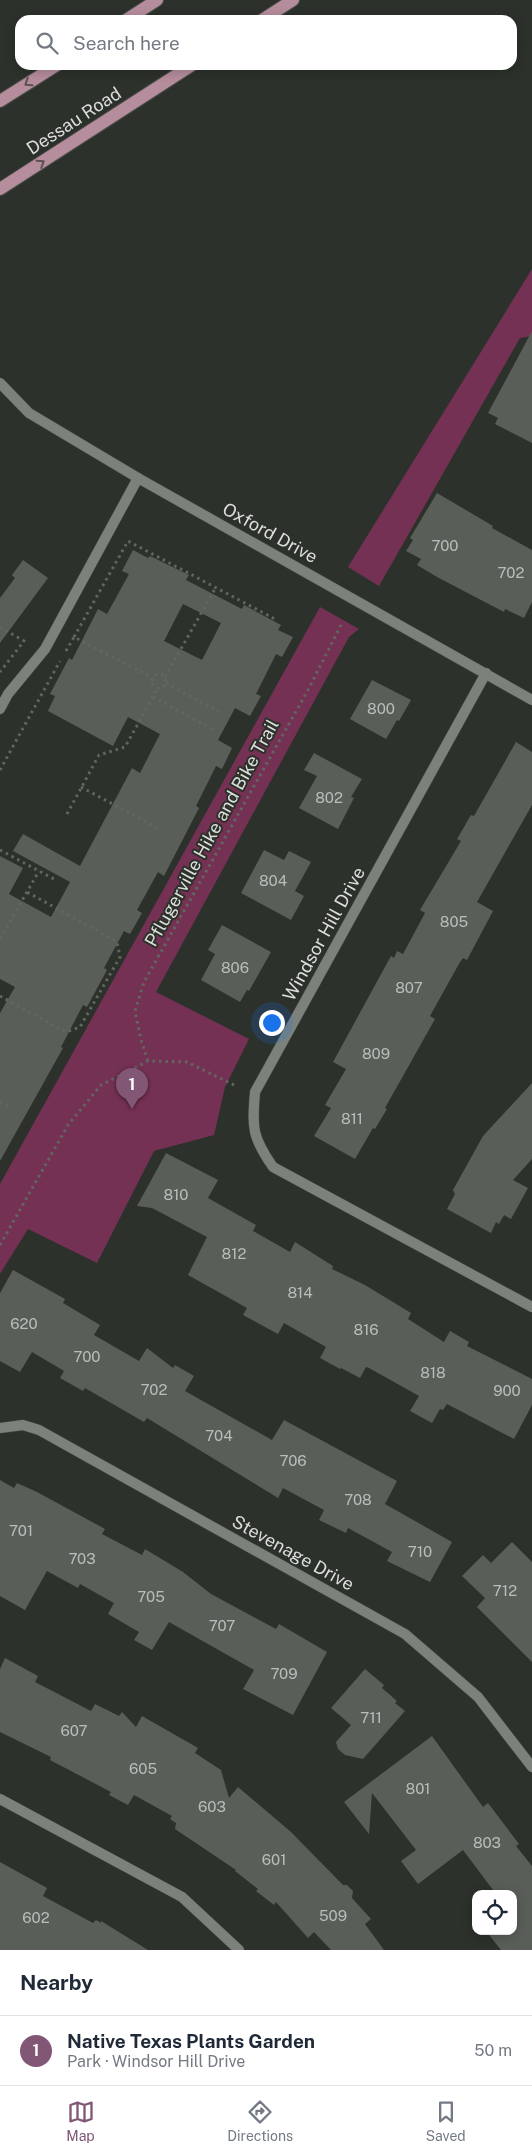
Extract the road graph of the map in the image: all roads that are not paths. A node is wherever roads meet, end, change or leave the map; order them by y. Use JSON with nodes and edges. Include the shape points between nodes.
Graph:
{"nodes":[{"id":1,"x":157,"y":0,"type":"edge"},
{"id":2,"x":293,"y":0,"type":"edge"},
{"id":3,"x":134,"y":15,"type":"edge"},
{"id":4,"x":270,"y":15,"type":"edge"},
{"id":5,"x":48,"y":70,"type":"edge"},
{"id":6,"x":184,"y":70,"type":"edge"},
{"id":7,"x":0,"y":102,"type":"edge"},
{"id":8,"x":0,"y":190,"type":"edge"},
{"id":9,"x":0,"y":383,"type":"edge"},
{"id":10,"x":138,"y":478,"type":"junction"},
{"id":11,"x":486,"y":673,"type":"junction"},
{"id":12,"x":532,"y":700,"type":"edge"},
{"id":13,"x":0,"y":709,"type":"edge"},
{"id":14,"x":532,"y":1307,"type":"edge"},
{"id":15,"x":0,"y":1428,"type":"edge"},
{"id":16,"x":532,"y":1767,"type":"edge"},
{"id":17,"x":0,"y":1799,"type":"edge"},
{"id":18,"x":238,"y":1950,"type":"edge"}],
"edges":[{"from":1,"to":3,"type":"main road"},
{"from":2,"to":4,"type":"main road"},
{"from":5,"to":7,"type":"main road","one_way":true},
{"from":8,"to":6,"type":"main road","name":"Dessau Road","one_way":true},
{"from":9,"to":10,"type":"street","name":"Oxford Drive","via":[[29,413]]},
{"from":10,"to":11,"type":"street","name":"Oxford Drive"},
{"from":10,"to":13,"type":"street","via":[[45,649],[8,694]]},
{"from":11,"to":12,"type":"street","name":"Oxford Drive"},
{"from":11,"to":14,"type":"street","name":"Windsor Hill Drive","via":[[255,1092],[253,1122],[260,1147],[273,1167]]},
{"from":15,"to":16,"type":"street","name":"Stevenage Drive","via":[[23,1425],[39,1430],[405,1634],[478,1697]]},
{"from":17,"to":18,"type":"street","via":[[182,1897]]}]}
